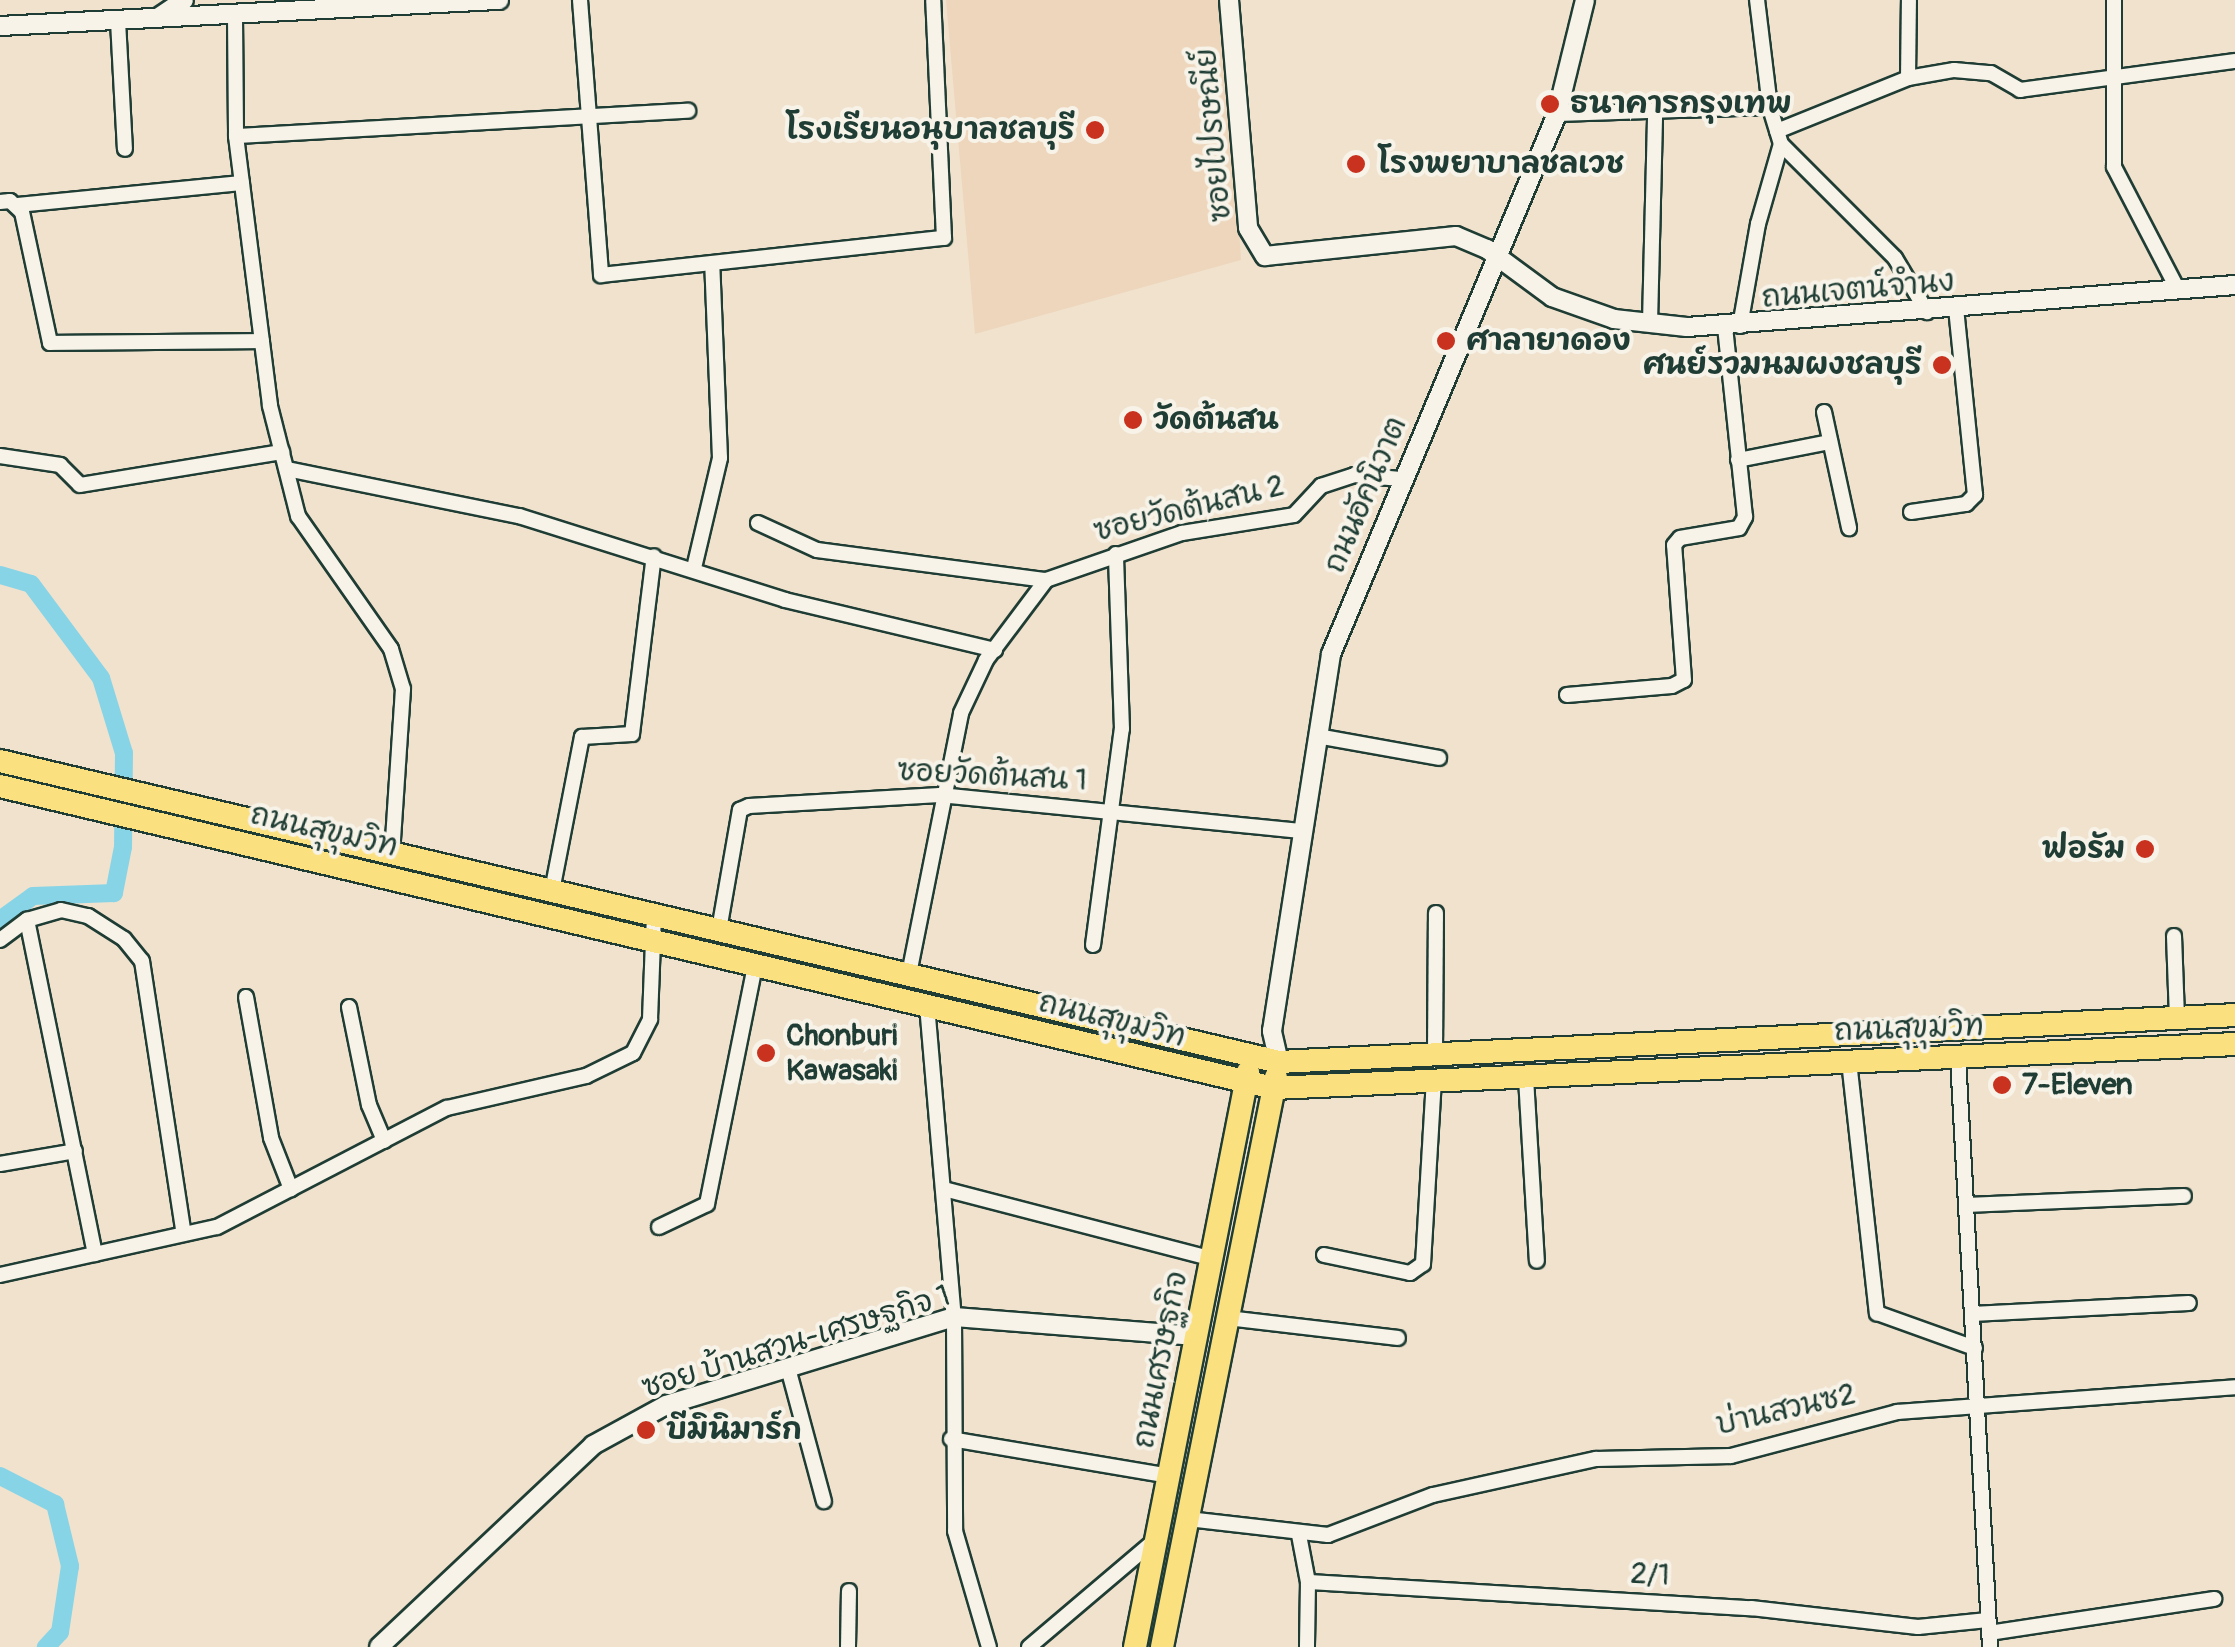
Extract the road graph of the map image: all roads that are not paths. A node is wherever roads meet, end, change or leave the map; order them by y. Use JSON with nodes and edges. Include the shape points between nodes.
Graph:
{"nodes":[{"id":1,"x":184,"y":0,"type":"edge"},
{"id":2,"x":261,"y":0,"type":"edge"},
{"id":3,"x":499,"y":0,"type":"edge"},
{"id":4,"x":580,"y":0,"type":"edge"},
{"id":5,"x":933,"y":0,"type":"edge"},
{"id":6,"x":1229,"y":0,"type":"edge"},
{"id":7,"x":1585,"y":0,"type":"edge"},
{"id":8,"x":1756,"y":0,"type":"edge"},
{"id":9,"x":1909,"y":0,"type":"edge"},
{"id":10,"x":2114,"y":0,"type":"edge"},
{"id":11,"x":234,"y":8,"type":"edge"},
{"id":12,"x":308,"y":11,"type":"junction"},
{"id":13,"x":155,"y":20,"type":"junction"},
{"id":14,"x":118,"y":21,"type":"junction"},
{"id":15,"x":0,"y":26,"type":"edge"},
{"id":16,"x":2235,"y":61,"type":"edge"},
{"id":17,"x":2112,"y":76,"type":"junction"},
{"id":18,"x":1908,"y":78,"type":"junction"},
{"id":19,"x":1770,"y":107,"type":"junction"},
{"id":20,"x":688,"y":111,"type":"dead end"},
{"id":21,"x":1656,"y":111,"type":"junction"},
{"id":22,"x":588,"y":114,"type":"junction"},
{"id":23,"x":1558,"y":114,"type":"junction"},
{"id":24,"x":236,"y":136,"type":"junction"},
{"id":25,"x":1779,"y":137,"type":"junction"},
{"id":26,"x":125,"y":149,"type":"dead end"},
{"id":27,"x":242,"y":183,"type":"junction"},
{"id":28,"x":0,"y":202,"type":"edge"},
{"id":29,"x":18,"y":204,"type":"junction"},
{"id":30,"x":1501,"y":259,"type":"junction"},
{"id":31,"x":712,"y":263,"type":"junction"},
{"id":32,"x":2235,"y":285,"type":"edge"},
{"id":33,"x":2178,"y":290,"type":"junction"},
{"id":34,"x":1956,"y":309,"type":"junction"},
{"id":35,"x":1927,"y":312,"type":"junction"},
{"id":36,"x":1650,"y":323,"type":"junction"},
{"id":37,"x":1732,"y":326,"type":"junction"},
{"id":38,"x":262,"y":341,"type":"junction"},
{"id":39,"x":1824,"y":412,"type":"dead end"},
{"id":40,"x":1830,"y":442,"type":"junction"},
{"id":41,"x":282,"y":452,"type":"junction"},
{"id":42,"x":0,"y":456,"type":"edge"},
{"id":43,"x":1738,"y":460,"type":"junction"},
{"id":44,"x":287,"y":469,"type":"junction"},
{"id":45,"x":1401,"y":479,"type":"junction"},
{"id":46,"x":1911,"y":512,"type":"dead end"},
{"id":47,"x":758,"y":523,"type":"dead end"},
{"id":48,"x":1849,"y":528,"type":"dead end"},
{"id":49,"x":1116,"y":554,"type":"junction"},
{"id":50,"x":654,"y":556,"type":"junction"},
{"id":51,"x":694,"y":568,"type":"junction"},
{"id":52,"x":1046,"y":580,"type":"junction"},
{"id":53,"x":995,"y":650,"type":"junction"},
{"id":54,"x":1568,"y":695,"type":"dead end"},
{"id":55,"x":1317,"y":736,"type":"junction"},
{"id":56,"x":1439,"y":758,"type":"dead end"},
{"id":57,"x":0,"y":762,"type":"edge"},
{"id":58,"x":0,"y":786,"type":"edge"},
{"id":59,"x":940,"y":795,"type":"junction"},
{"id":60,"x":1111,"y":810,"type":"junction"},
{"id":61,"x":1302,"y":831,"type":"junction"},
{"id":62,"x":392,"y":853,"type":"junction"},
{"id":63,"x":552,"y":891,"type":"junction"},
{"id":64,"x":1436,"y":913,"type":"dead end"},
{"id":65,"x":654,"y":914,"type":"junction"},
{"id":66,"x":27,"y":920,"type":"junction"},
{"id":67,"x":719,"y":930,"type":"junction"},
{"id":68,"x":2174,"y":936,"type":"dead end"},
{"id":69,"x":0,"y":940,"type":"edge"},
{"id":70,"x":654,"y":940,"type":"junction"},
{"id":71,"x":1093,"y":945,"type":"dead end"},
{"id":72,"x":755,"y":965,"type":"junction"},
{"id":73,"x":909,"y":974,"type":"junction"},
{"id":74,"x":246,"y":997,"type":"dead end"},
{"id":75,"x":927,"y":1006,"type":"junction"},
{"id":76,"x":349,"y":1007,"type":"dead end"},
{"id":77,"x":2235,"y":1015,"type":"edge"},
{"id":78,"x":2177,"y":1017,"type":"junction"},
{"id":79,"x":1272,"y":1031,"type":"junction"},
{"id":80,"x":2235,"y":1044,"type":"edge"},
{"id":81,"x":1435,"y":1052,"type":"junction"},
{"id":82,"x":1252,"y":1058,"type":"junction"},
{"id":83,"x":1958,"y":1058,"type":"junction"},
{"id":84,"x":1849,"y":1060,"type":"junction"},
{"id":85,"x":1279,"y":1062,"type":"junction"},
{"id":86,"x":1526,"y":1078,"type":"junction"},
{"id":87,"x":1434,"y":1081,"type":"junction"},
{"id":88,"x":1245,"y":1084,"type":"junction"},
{"id":89,"x":1274,"y":1088,"type":"junction"},
{"id":90,"x":384,"y":1141,"type":"junction"},
{"id":91,"x":75,"y":1152,"type":"junction"},
{"id":92,"x":0,"y":1164,"type":"edge"},
{"id":93,"x":291,"y":1189,"type":"junction"},
{"id":94,"x":944,"y":1189,"type":"junction"},
{"id":95,"x":2184,"y":1196,"type":"dead end"},
{"id":96,"x":1967,"y":1205,"type":"junction"},
{"id":97,"x":659,"y":1228,"type":"dead end"},
{"id":98,"x":184,"y":1234,"type":"junction"},
{"id":99,"x":96,"y":1254,"type":"junction"},
{"id":100,"x":1324,"y":1255,"type":"dead end"},
{"id":101,"x":1212,"y":1259,"type":"junction"},
{"id":102,"x":1537,"y":1261,"type":"dead end"},
{"id":103,"x":0,"y":1276,"type":"edge"},
{"id":104,"x":2189,"y":1304,"type":"dead end"},
{"id":105,"x":1972,"y":1314,"type":"junction"},
{"id":106,"x":954,"y":1317,"type":"junction"},
{"id":107,"x":1228,"y":1318,"type":"junction"},
{"id":108,"x":1196,"y":1336,"type":"junction"},
{"id":109,"x":1398,"y":1338,"type":"dead end"},
{"id":110,"x":1975,"y":1348,"type":"junction"},
{"id":111,"x":788,"y":1368,"type":"junction"},
{"id":112,"x":2235,"y":1387,"type":"edge"},
{"id":113,"x":1976,"y":1406,"type":"junction"},
{"id":114,"x":951,"y":1439,"type":"junction"},
{"id":115,"x":1168,"y":1476,"type":"junction"},
{"id":116,"x":824,"y":1500,"type":"dead end"},
{"id":117,"x":1188,"y":1520,"type":"junction"},
{"id":118,"x":1299,"y":1535,"type":"junction"},
{"id":119,"x":1156,"y":1540,"type":"junction"},
{"id":120,"x":1308,"y":1582,"type":"junction"},
{"id":121,"x":848,"y":1591,"type":"dead end"},
{"id":122,"x":2214,"y":1598,"type":"dead end"},
{"id":123,"x":1989,"y":1633,"type":"edge"},
{"id":124,"x":379,"y":1647,"type":"edge"},
{"id":125,"x":848,"y":1647,"type":"edge"},
{"id":126,"x":989,"y":1647,"type":"edge"},
{"id":127,"x":1029,"y":1647,"type":"edge"},
{"id":128,"x":1135,"y":1647,"type":"edge"},
{"id":129,"x":1162,"y":1647,"type":"edge"},
{"id":130,"x":1307,"y":1647,"type":"edge"}],
"edges":[{"from":1,"to":13,"type":"street"},
{"from":2,"to":12,"type":"street"},
{"from":3,"to":12,"type":"street"},
{"from":4,"to":22,"type":"street"},
{"from":5,"to":31,"type":"street","via":[[944,238]]},
{"from":6,"to":30,"type":"street","name":"ซอยไปรษณีย์","via":[[1254,247],[1265,256],[1310,254],[1456,236]]},
{"from":7,"to":23,"type":"street","name":"ถนนอัคนิวาต"},
{"from":8,"to":19,"type":"street"},
{"from":9,"to":18,"type":"street"},
{"from":10,"to":17,"type":"street"},
{"from":11,"to":12,"type":"street"},
{"from":11,"to":13,"type":"street"},
{"from":11,"to":24,"type":"street"},
{"from":13,"to":14,"type":"street"},
{"from":14,"to":15,"type":"street"},
{"from":14,"to":26,"type":"street"},
{"from":16,"to":17,"type":"street"},
{"from":17,"to":18,"type":"street","via":[[2020,90],[1975,70]]},
{"from":17,"to":33,"type":"street","via":[[2114,167]]},
{"from":18,"to":25,"type":"street"},
{"from":19,"to":21,"type":"street"},
{"from":19,"to":25,"type":"street"},
{"from":20,"to":22,"type":"street"},
{"from":21,"to":23,"type":"street"},
{"from":21,"to":36,"type":"street"},
{"from":22,"to":24,"type":"street"},
{"from":22,"to":31,"type":"street","via":[[601,275]]},
{"from":23,"to":30,"type":"street","name":"ถนนอัคนิวาต"},
{"from":24,"to":27,"type":"street"},
{"from":25,"to":35,"type":"street","via":[[1895,258]]},
{"from":25,"to":37,"type":"street"},
{"from":27,"to":29,"type":"street"},
{"from":27,"to":38,"type":"street"},
{"from":28,"to":29,"type":"street"},
{"from":29,"to":38,"type":"street","via":[[50,343]]},
{"from":30,"to":36,"type":"street","name":"ถนนเจตน์จำนง","via":[[1552,297],[1614,320]]},
{"from":30,"to":45,"type":"street","name":"ถนนอัคนิวาต"},
{"from":31,"to":51,"type":"street","via":[[720,458]]},
{"from":32,"to":33,"type":"street","name":"ถนนเจตน์จำนง"},
{"from":33,"to":34,"type":"street","name":"ถนนเจตน์จำนง"},
{"from":34,"to":35,"type":"street","name":"ถนนเจตน์จำนง"},
{"from":34,"to":46,"type":"street","via":[[1975,495],[1966,504]]},
{"from":35,"to":37,"type":"street","name":"ถนนเจตน์จำนง"},
{"from":36,"to":37,"type":"street","name":"ถนนเจตน์จำนง"},
{"from":37,"to":43,"type":"street"},
{"from":38,"to":41,"type":"street"},
{"from":39,"to":40,"type":"street"},
{"from":40,"to":43,"type":"street"},
{"from":40,"to":48,"type":"street"},
{"from":41,"to":42,"type":"street","via":[[80,485],[60,464]]},
{"from":41,"to":44,"type":"street"},
{"from":43,"to":54,"type":"street","via":[[1744,524],[1674,544],[1684,680]]},
{"from":44,"to":50,"type":"street","via":[[519,516]]},
{"from":44,"to":62,"type":"street","via":[[298,516],[391,649],[403,689]]},
{"from":45,"to":49,"type":"street","name":"ซอยวัดต้นสน 2","via":[[1354,475],[1321,486],[1294,516],[1182,532]]},
{"from":45,"to":55,"type":"street","name":"ถนนอัคนิวาต","via":[[1331,654]]},
{"from":47,"to":52,"type":"street","via":[[817,550]]},
{"from":49,"to":52,"type":"street","name":"ซอยวัดต้นสน 2"},
{"from":49,"to":60,"type":"street","via":[[1122,728]]},
{"from":50,"to":51,"type":"street"},
{"from":50,"to":63,"type":"street","via":[[632,734],[582,738]]},
{"from":51,"to":53,"type":"street","via":[[785,600]]},
{"from":52,"to":53,"type":"street"},
{"from":53,"to":59,"type":"street","via":[[960,713]]},
{"from":55,"to":56,"type":"street"},
{"from":55,"to":61,"type":"street","name":"ถนนอัคนิวาต"},
{"from":57,"to":62,"type":"main road","name":"ถนนสุขุมวิท"},
{"from":58,"to":70,"type":"main road","name":"ถนนสุขุมวิท"},
{"from":59,"to":60,"type":"street","name":"ซอยวัดต้นสน 1"},
{"from":59,"to":67,"type":"street","name":"ซอยวัดต้นสน 1","via":[[740,810]]},
{"from":59,"to":73,"type":"street"},
{"from":60,"to":61,"type":"street","name":"ซอยวัดต้นสน 1"},
{"from":60,"to":71,"type":"street"},
{"from":61,"to":79,"type":"street","name":"ถนนอัคนิวาต"},
{"from":62,"to":63,"type":"main road","name":"ถนนสุขุมวิท"},
{"from":63,"to":65,"type":"main road","name":"ถนนสุขุมวิท"},
{"from":64,"to":81,"type":"street"},
{"from":65,"to":67,"type":"main road","name":"ถนนสุขุมวิท"},
{"from":65,"to":70,"type":"street"},
{"from":66,"to":69,"type":"street"},
{"from":66,"to":91,"type":"street"},
{"from":66,"to":98,"type":"street","via":[[49,909],[88,916],[142,961]]},
{"from":67,"to":73,"type":"main road","name":"ถนนสุขุมวิท"},
{"from":68,"to":78,"type":"street"},
{"from":70,"to":72,"type":"main road","name":"ถนนสุขุมวิท"},
{"from":70,"to":90,"type":"street","via":[[650,1018],[633,1053],[586,1076],[448,1108]]},
{"from":72,"to":75,"type":"main road","name":"ถนนสุขุมวิท"},
{"from":72,"to":97,"type":"street","via":[[707,1204]]},
{"from":73,"to":82,"type":"main road","name":"ถนนสุขุมวิท"},
{"from":74,"to":93,"type":"street","via":[[271,1138]]},
{"from":75,"to":88,"type":"main road","name":"ถนนสุขุมวิท"},
{"from":75,"to":94,"type":"street"},
{"from":76,"to":90,"type":"street","via":[[368,1104]]},
{"from":77,"to":78,"type":"main road","name":"ถนนสุขุมวิท"},
{"from":78,"to":81,"type":"main road","name":"ถนนสุขุมวิท"},
{"from":79,"to":82,"type":"street","name":"ถนนอัคนิวาต"},
{"from":79,"to":85,"type":"street","name":"ถนนอัคนิวาต"},
{"from":80,"to":83,"type":"main road","name":"ถนนสุขุมวิท"},
{"from":81,"to":85,"type":"main road","name":"ถนนสุขุมวิท"},
{"from":82,"to":85,"type":"main road","name":"ถนนสุขุมวิท"},
{"from":82,"to":88,"type":"main road","name":"ถนนเศรษฐกิจ"},
{"from":83,"to":84,"type":"main road","name":"ถนนสุขุมวิท"},
{"from":83,"to":96,"type":"street"},
{"from":84,"to":86,"type":"main road","name":"ถนนสุขุมวิท"},
{"from":84,"to":110,"type":"street","via":[[1877,1313]]},
{"from":85,"to":89,"type":"main road","name":"ถนนเศรษฐกิจ"},
{"from":86,"to":87,"type":"main road","name":"ถนนสุขุมวิท"},
{"from":86,"to":102,"type":"street"},
{"from":87,"to":89,"type":"main road","name":"ถนนสุขุมวิท"},
{"from":87,"to":100,"type":"street","via":[[1423,1264],[1410,1273]]},
{"from":88,"to":89,"type":"main road","name":"ถนนสุขุมวิท"},
{"from":88,"to":101,"type":"main road","name":"ถนนเศรษฐกิจ"},
{"from":89,"to":107,"type":"main road","name":"ถนนเศรษฐกิจ"},
{"from":90,"to":93,"type":"street"},
{"from":91,"to":92,"type":"street"},
{"from":91,"to":99,"type":"street"},
{"from":93,"to":98,"type":"street","via":[[216,1227]]},
{"from":94,"to":101,"type":"street"},
{"from":94,"to":106,"type":"street"},
{"from":95,"to":96,"type":"street"},
{"from":96,"to":105,"type":"street"},
{"from":98,"to":99,"type":"street"},
{"from":99,"to":103,"type":"street"},
{"from":101,"to":108,"type":"main road","name":"ถนนเศรษฐกิจ"},
{"from":104,"to":105,"type":"street"},
{"from":105,"to":110,"type":"street"},
{"from":106,"to":108,"type":"street","name":"ซอย บ้านสวน-เศรษฐกิจ 1"},
{"from":106,"to":111,"type":"street","name":"ซอย บ้านสวน-เศรษฐกิจ 1"},
{"from":106,"to":114,"type":"street"},
{"from":107,"to":109,"type":"street"},
{"from":107,"to":117,"type":"main road","name":"ถนนเศรษฐกิจ"},
{"from":108,"to":115,"type":"main road","name":"ถนนเศรษฐกิจ"},
{"from":110,"to":113,"type":"street"},
{"from":111,"to":116,"type":"street"},
{"from":111,"to":124,"type":"street","name":"ซอย บ้านสวน-เศรษฐกิจ 1","via":[[666,1405],[593,1444]]},
{"from":112,"to":113,"type":"street","name":"บ่านสวนซ2"},
{"from":113,"to":118,"type":"street","name":"บ่านสวนซ2","via":[[1897,1412],[1732,1456],[1596,1458],[1432,1496],[1328,1535]]},
{"from":113,"to":123,"type":"street"},
{"from":114,"to":115,"type":"street"},
{"from":114,"to":126,"type":"street","via":[[955,1531]]},
{"from":115,"to":119,"type":"main road","name":"ถนนเศรษฐกิจ"},
{"from":117,"to":118,"type":"street","name":"บ่านสวนซ2"},
{"from":117,"to":129,"type":"main road","name":"ถนนเศรษฐกิจ"},
{"from":118,"to":120,"type":"street"},
{"from":119,"to":127,"type":"street"},
{"from":119,"to":128,"type":"main road","name":"ถนนเศรษฐกิจ"},
{"from":120,"to":123,"type":"street","name":"2/1","via":[[1751,1608]]},
{"from":120,"to":130,"type":"street"},
{"from":121,"to":125,"type":"street"},
{"from":122,"to":123,"type":"street","name":"2/1"}]}
